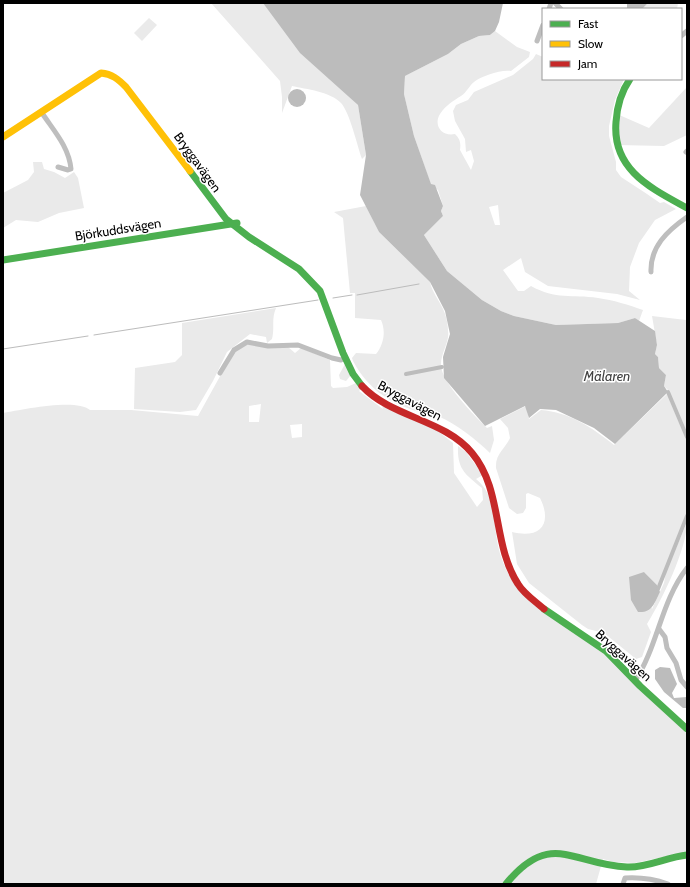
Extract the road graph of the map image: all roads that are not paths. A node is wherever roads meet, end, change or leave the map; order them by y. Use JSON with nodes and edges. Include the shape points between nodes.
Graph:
{"nodes":[{"id":1,"x":542,"y":28,"type":"edge"},
{"id":2,"x":537,"y":41,"type":"dead end"},
{"id":3,"x":629,"y":80,"type":"edge"},
{"id":4,"x":42,"y":114,"type":"junction"},
{"id":5,"x":3,"y":137,"type":"edge"},
{"id":6,"x":58,"y":167,"type":"dead end"},
{"id":7,"x":687,"y":208,"type":"edge"},
{"id":8,"x":687,"y":217,"type":"edge"},
{"id":9,"x":234,"y":223,"type":"junction"},
{"id":10,"x":3,"y":260,"type":"edge"},
{"id":11,"x":651,"y":272,"type":"dead end"},
{"id":12,"x":346,"y":358,"type":"junction"},
{"id":13,"x":220,"y":373,"type":"dead end"},
{"id":14,"x":687,"y":568,"type":"edge"},
{"id":15,"x":659,"y":629,"type":"junction"},
{"id":16,"x":635,"y":681,"type":"junction"},
{"id":17,"x":687,"y":687,"type":"edge"},
{"id":18,"x":687,"y":729,"type":"edge"},
{"id":19,"x":687,"y":856,"type":"edge"},
{"id":20,"x":654,"y":882,"type":"edge"},
{"id":21,"x":506,"y":884,"type":"edge"},
{"id":22,"x":623,"y":884,"type":"edge"},
{"id":23,"x":668,"y":884,"type":"edge"}],
"edges":[{"from":1,"to":2,"type":"street"},
{"from":3,"to":7,"type":"main road","via":[[617,104],[614,128],[619,154],[638,179]]},
{"from":4,"to":5,"type":"main road","name":"Bryggavägen"},
{"from":4,"to":6,"type":"street","via":[[66,146],[71,169]]},
{"from":4,"to":9,"type":"main road","name":"Bryggavägen","via":[[101,73],[116,76],[214,204]]},
{"from":8,"to":11,"type":"street","via":[[664,236],[652,254]]},
{"from":9,"to":10,"type":"main road","name":"Björkuddsvägen"},
{"from":9,"to":12,"type":"main road","name":"Bryggavägen","via":[[303,272],[321,292]]},
{"from":12,"to":13,"type":"street","via":[[332,358],[298,345],[268,346],[247,342],[234,350]]},
{"from":12,"to":16,"type":"main road","name":"Bryggavägen","via":[[365,389],[377,399],[450,436],[471,452],[489,480],[505,556],[519,586],[530,599],[607,652]]},
{"from":14,"to":15,"type":"street","via":[[677,584]]},
{"from":15,"to":16,"type":"street"},
{"from":15,"to":17,"type":"street","via":[[665,637],[681,680]]},
{"from":16,"to":18,"type":"main road","name":"Bryggavägen"},
{"from":19,"to":21,"type":"main road","via":[[674,856],[630,867],[554,852],[532,858],[517,869]]},
{"from":20,"to":22,"type":"street","via":[[625,878]]},
{"from":20,"to":23,"type":"street"}]}
